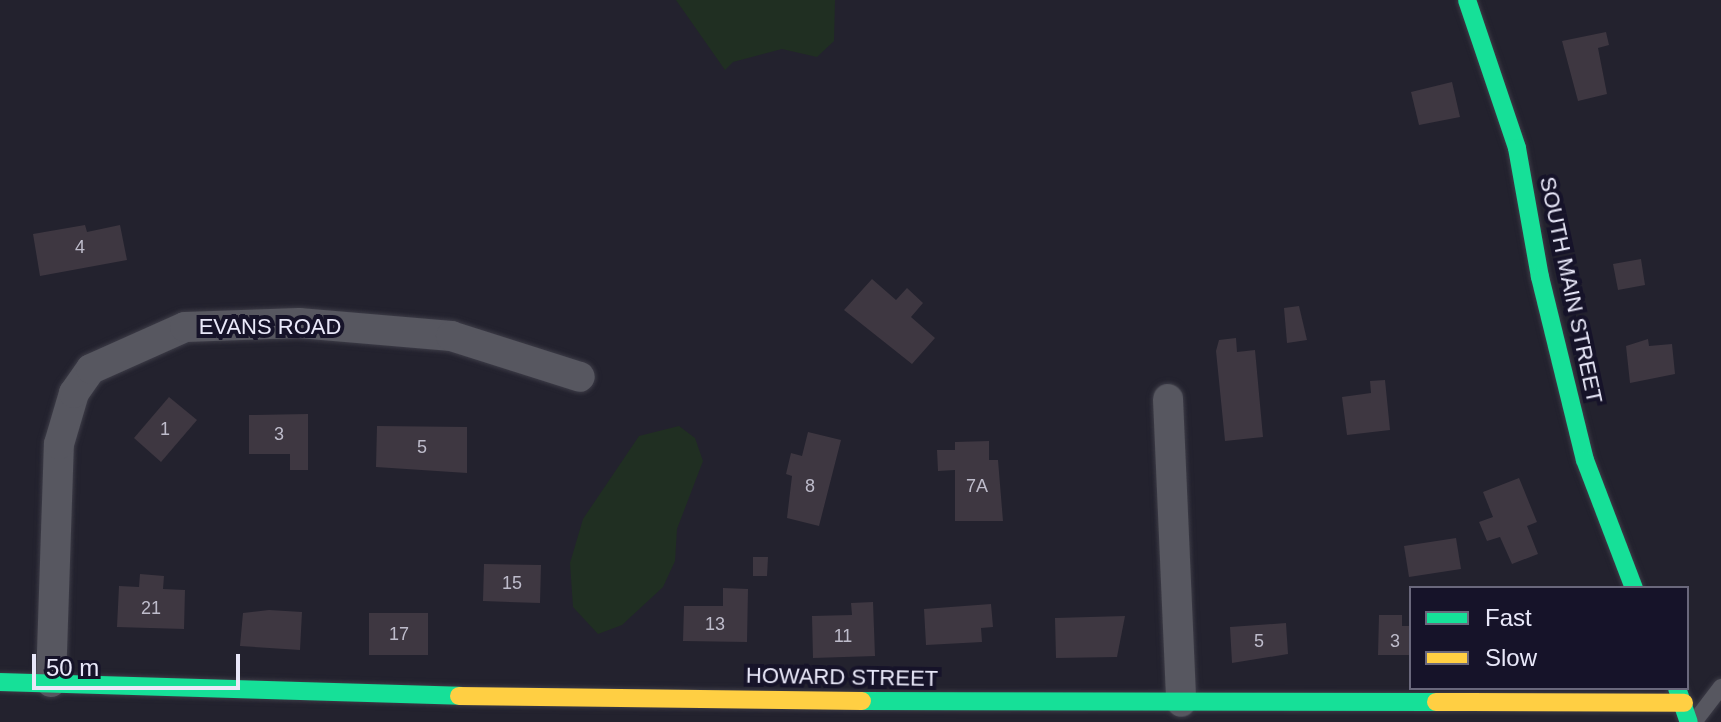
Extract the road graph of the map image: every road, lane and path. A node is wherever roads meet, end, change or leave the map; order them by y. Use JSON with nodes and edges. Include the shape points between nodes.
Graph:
{"nodes":[{"id":1,"x":1467,"y":0,"type":"edge"},
{"id":2,"x":580,"y":377,"type":"dead end"},
{"id":3,"x":1168,"y":399,"type":"dead end"},
{"id":4,"x":1633,"y":586,"type":"edge"},
{"id":5,"x":0,"y":682,"type":"edge"},
{"id":6,"x":51,"y":682,"type":"junction"},
{"id":7,"x":1721,"y":687,"type":"edge"},
{"id":8,"x":1681,"y":696,"type":"edge"},
{"id":9,"x":1181,"y":702,"type":"junction"},
{"id":10,"x":1692,"y":722,"type":"edge"}],
"edges":[{"from":1,"to":4,"type":"street","name":"SOUTH MAIN STREET","via":[[1517,148],[1543,291],[1585,460]]},
{"from":2,"to":6,"type":"street","name":"EVANS ROAD","via":[[451,336],[299,323],[185,327],[91,369],[74,393],[59,444]]},
{"from":3,"to":9,"type":"street"},
{"from":5,"to":6,"type":"street","name":"HOWARD STREET"},
{"from":6,"to":9,"type":"street","name":"HOWARD STREET","via":[[604,700]]},
{"from":7,"to":10,"type":"lane"},
{"from":8,"to":9,"type":"street","name":"HOWARD STREET"},
{"from":8,"to":10,"type":"street"}]}
